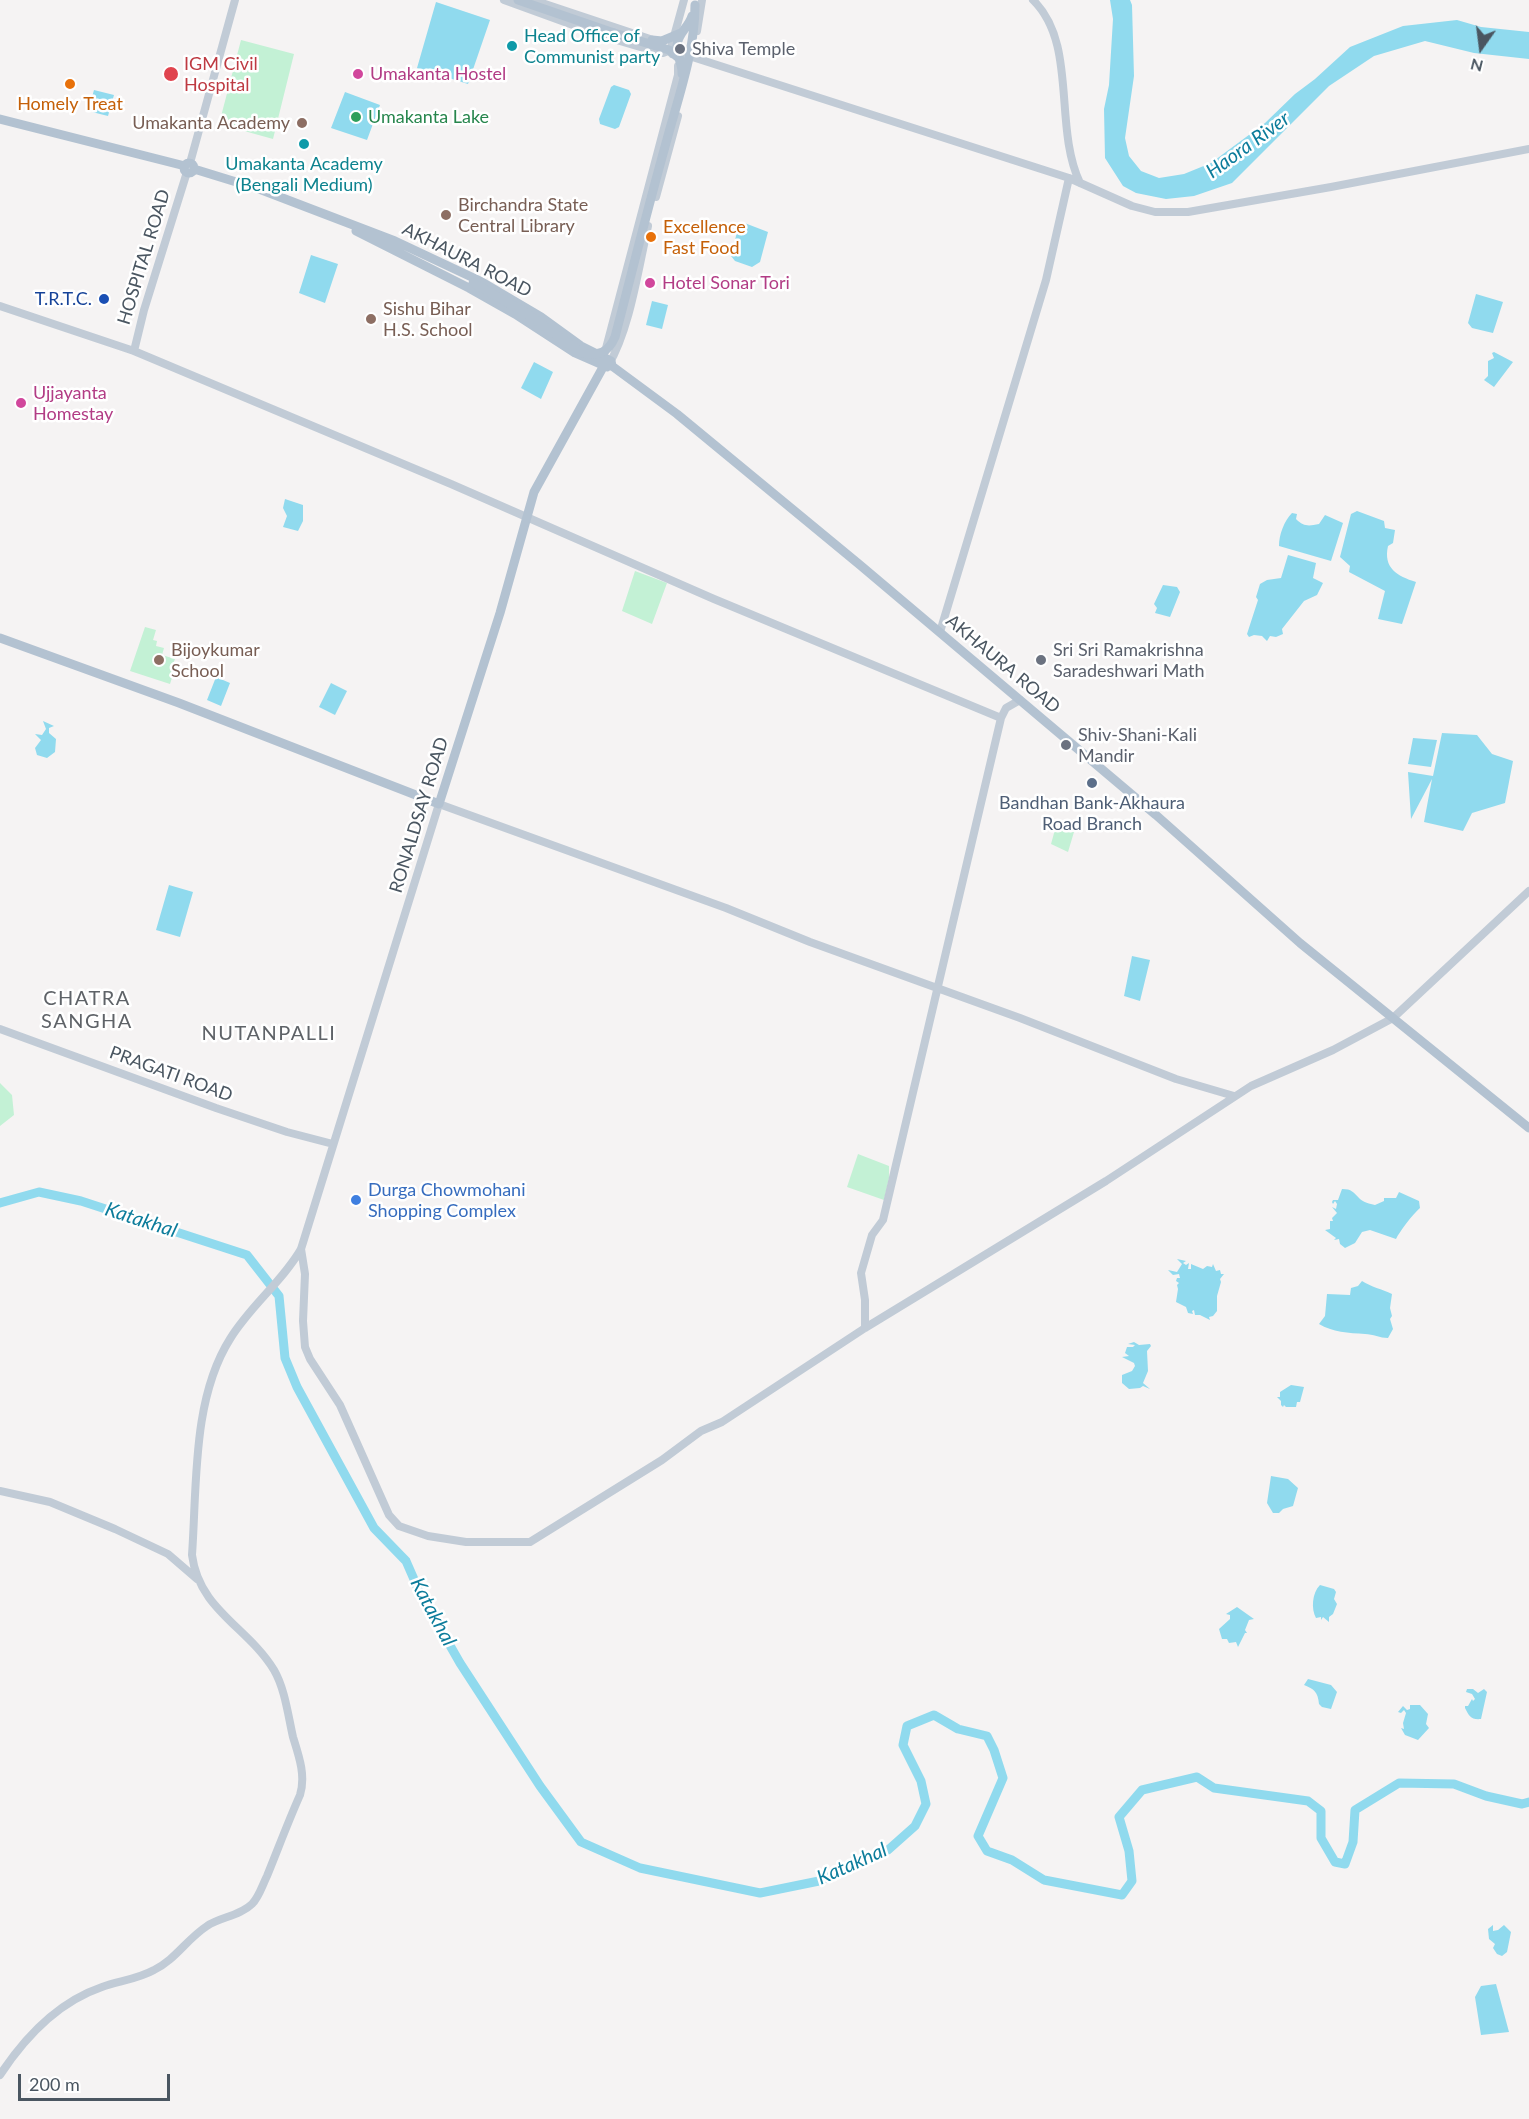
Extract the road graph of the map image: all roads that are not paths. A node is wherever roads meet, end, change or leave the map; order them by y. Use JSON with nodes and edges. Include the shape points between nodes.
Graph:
{"nodes":[{"id":1,"x":235,"y":0,"type":"edge"},
{"id":2,"x":504,"y":0,"type":"edge"},
{"id":3,"x":518,"y":0,"type":"edge"},
{"id":4,"x":533,"y":0,"type":"edge"},
{"id":5,"x":684,"y":0,"type":"edge"},
{"id":6,"x":1033,"y":0,"type":"edge"},
{"id":7,"x":698,"y":2,"type":"edge"},
{"id":8,"x":614,"y":33,"type":"junction"},
{"id":9,"x":681,"y":33,"type":"junction"},
{"id":10,"x":671,"y":51,"type":"junction"},
{"id":11,"x":692,"y":57,"type":"junction"},
{"id":12,"x":680,"y":59,"type":"junction"},
{"id":13,"x":681,"y":87,"type":"junction"},
{"id":14,"x":0,"y":118,"type":"edge"},
{"id":15,"x":1529,"y":148,"type":"edge"},
{"id":16,"x":189,"y":167,"type":"junction"},
{"id":17,"x":1069,"y":178,"type":"junction"},
{"id":18,"x":1080,"y":183,"type":"junction"},
{"id":19,"x":333,"y":218,"type":"junction"},
{"id":20,"x":0,"y":306,"type":"edge"},
{"id":21,"x":134,"y":351,"type":"junction"},
{"id":22,"x":606,"y":364,"type":"junction"},
{"id":23,"x":526,"y":517,"type":"junction"},
{"id":24,"x":940,"y":632,"type":"junction"},
{"id":25,"x":0,"y":638,"type":"edge"},
{"id":26,"x":1020,"y":700,"type":"junction"},
{"id":27,"x":1001,"y":718,"type":"junction"},
{"id":28,"x":440,"y":804,"type":"junction"},
{"id":29,"x":1529,"y":891,"type":"edge"},
{"id":30,"x":938,"y":989,"type":"junction"},
{"id":31,"x":1393,"y":1018,"type":"junction"},
{"id":32,"x":0,"y":1029,"type":"edge"},
{"id":33,"x":1234,"y":1096,"type":"junction"},
{"id":34,"x":1529,"y":1128,"type":"edge"},
{"id":35,"x":333,"y":1144,"type":"junction"},
{"id":36,"x":301,"y":1248,"type":"junction"},
{"id":37,"x":865,"y":1328,"type":"junction"},
{"id":38,"x":0,"y":1491,"type":"edge"},
{"id":39,"x":197,"y":1580,"type":"junction"},
{"id":40,"x":0,"y":2075,"type":"edge"}],
"edges":[{"from":1,"to":16,"type":"street","name":"HOSPITAL ROAD"},
{"from":2,"to":10,"type":"street","via":[[636,45],[663,53]]},
{"from":3,"to":8,"type":"main road"},
{"from":4,"to":10,"type":"street","via":[[666,44]]},
{"from":5,"to":10,"type":"street"},
{"from":6,"to":18,"type":"street","via":[[1043,10],[1058,44],[1065,128]]},
{"from":7,"to":9,"type":"main road","bridge":true,"via":[[690,24]]},
{"from":7,"to":11,"type":"street"},
{"from":7,"to":13,"type":"main road","bridge":true},
{"from":8,"to":9,"type":"main road","bridge":true,"via":[[662,41]]},
{"from":8,"to":12,"type":"main road","bridge":true,"via":[[669,50]]},
{"from":9,"to":12,"type":"main road","bridge":true,"via":[[676,45]]},
{"from":10,"to":11,"type":"street"},
{"from":10,"to":22,"type":"street","via":[[678,75]]},
{"from":11,"to":17,"type":"street"},
{"from":11,"to":22,"type":"street","via":[[624,325]]},
{"from":12,"to":13,"type":"main road","bridge":true},
{"from":13,"to":19,"type":"main road","bridge":true,"via":[[615,337],[603,353],[582,353],[523,311],[473,283]]},
{"from":14,"to":16,"type":"main road","name":"AKHAURA ROAD"},
{"from":15,"to":18,"type":"street","via":[[1188,212],[1144,210]]},
{"from":16,"to":19,"type":"main road","name":"AKHAURA ROAD"},
{"from":16,"to":21,"type":"street","name":"HOSPITAL ROAD"},
{"from":17,"to":18,"type":"street"},
{"from":17,"to":24,"type":"street","via":[[1046,280]]},
{"from":19,"to":22,"type":"main road","name":"AKHAURA ROAD","via":[[395,241],[480,281],[541,317]]},
{"from":20,"to":21,"type":"street"},
{"from":21,"to":23,"type":"street"},
{"from":22,"to":23,"type":"main road","name":"RONALDSAY ROAD","via":[[546,468]]},
{"from":22,"to":24,"type":"main road","name":"AKHAURA ROAD","via":[[677,414]]},
{"from":23,"to":27,"type":"street"},
{"from":23,"to":28,"type":"main road","name":"RONALDSAY ROAD"},
{"from":24,"to":26,"type":"main road","name":"AKHAURA ROAD"},
{"from":25,"to":28,"type":"main road"},
{"from":26,"to":27,"type":"street","via":[[1006,708]]},
{"from":26,"to":31,"type":"main road","name":"AKHAURA ROAD","via":[[1300,943]]},
{"from":27,"to":30,"type":"street"},
{"from":28,"to":30,"type":"street"},
{"from":28,"to":35,"type":"street","name":"RONALDSAY ROAD"},
{"from":29,"to":31,"type":"street"},
{"from":30,"to":33,"type":"street","via":[[1176,1079]]},
{"from":30,"to":37,"type":"street","via":[[883,1220],[872,1235],[861,1273]]},
{"from":31,"to":33,"type":"street"},
{"from":31,"to":34,"type":"main road","name":"AKHAURA ROAD"},
{"from":32,"to":35,"type":"street","name":"PRAGATI ROAD","via":[[216,1108]]},
{"from":33,"to":37,"type":"street","via":[[1106,1181]]},
{"from":35,"to":36,"type":"street","name":"RONALDSAY ROAD"},
{"from":36,"to":37,"type":"street","via":[[305,1347],[340,1405],[389,1515],[409,1530],[466,1542],[530,1542]]},
{"from":36,"to":39,"type":"street","name":"RONALDSAY ROAD","via":[[282,1276],[246,1315],[222,1354],[203,1407],[192,1555]]},
{"from":38,"to":39,"type":"street","via":[[50,1502],[115,1529],[168,1554]]},
{"from":39,"to":40,"type":"street","via":[[268,1662],[277,1678],[300,1759],[300,1795],[252,1904],[204,1928],[155,1970],[93,1990],[64,2006],[28,2037]]}]}
